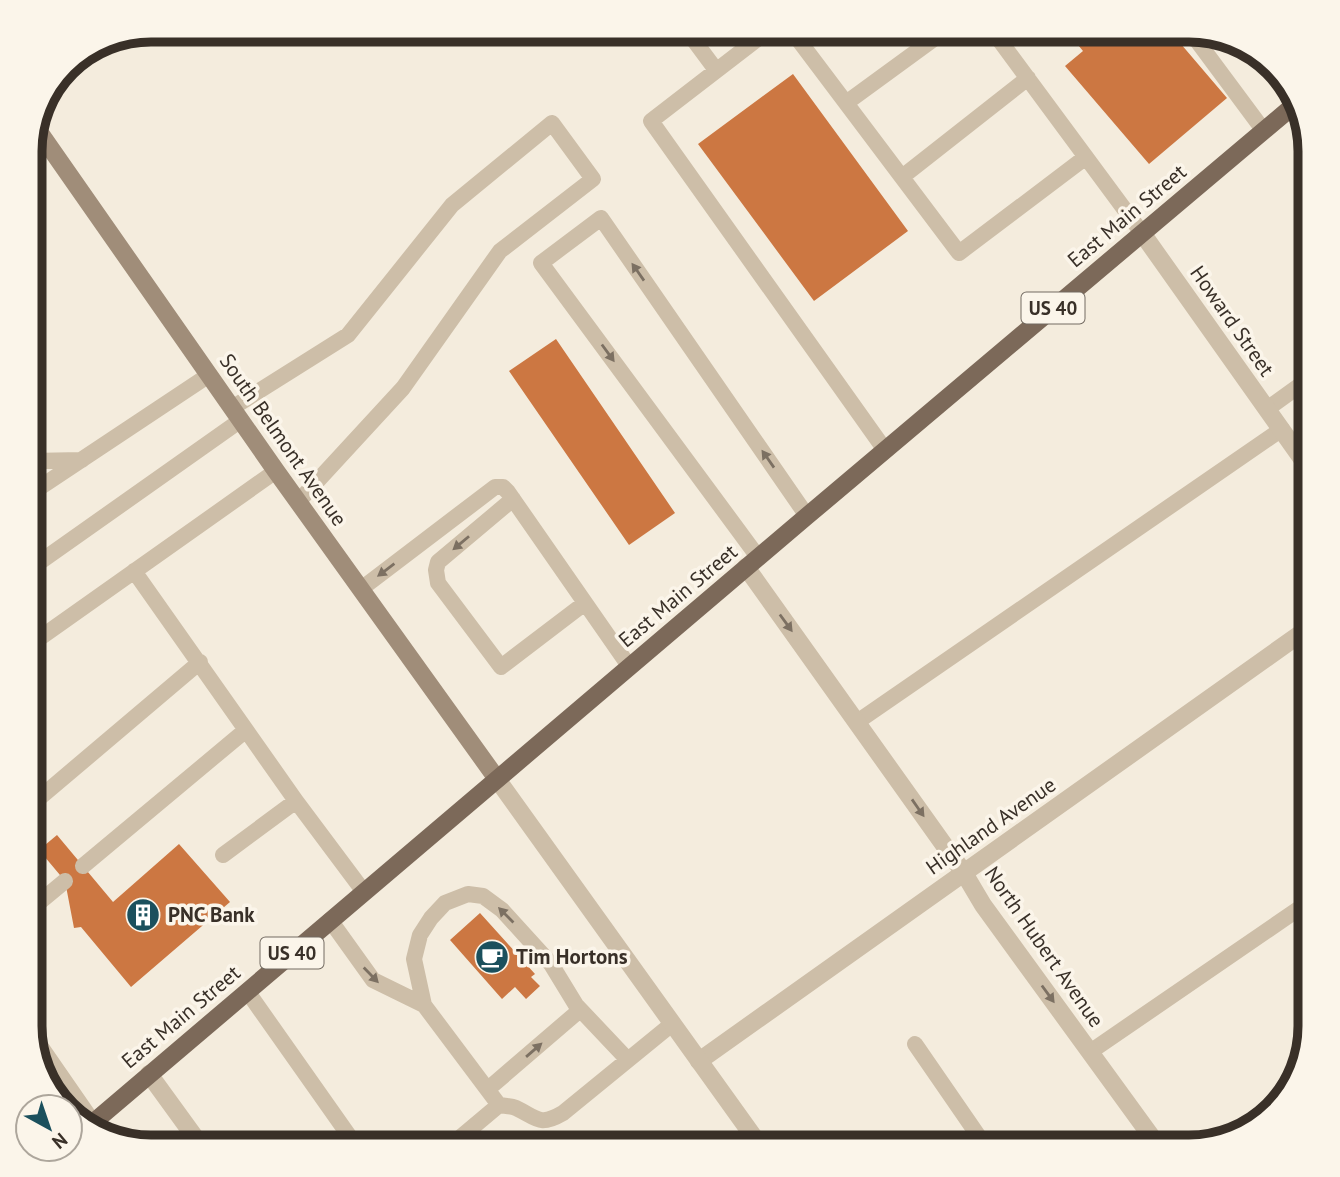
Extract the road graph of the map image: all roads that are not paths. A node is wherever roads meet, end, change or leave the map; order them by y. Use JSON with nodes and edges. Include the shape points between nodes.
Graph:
{"nodes":[{"id":1,"x":695,"y":42,"type":"edge"},
{"id":2,"x":753,"y":42,"type":"edge"},
{"id":3,"x":799,"y":42,"type":"edge"},
{"id":4,"x":930,"y":42,"type":"edge"},
{"id":5,"x":1001,"y":42,"type":"edge"},
{"id":6,"x":1199,"y":43,"type":"edge"},
{"id":7,"x":716,"y":70,"type":"junction"},
{"id":8,"x":1028,"y":78,"type":"junction"},
{"id":9,"x":846,"y":103,"type":"junction"},
{"id":10,"x":1290,"y":109,"type":"edge"},
{"id":11,"x":1264,"y":131,"type":"junction"},
{"id":12,"x":43,"y":139,"type":"edge"},
{"id":13,"x":1086,"y":157,"type":"junction"},
{"id":14,"x":902,"y":177,"type":"junction"},
{"id":15,"x":1142,"y":233,"type":"junction"},
{"id":16,"x":209,"y":375,"type":"junction"},
{"id":17,"x":1298,"y":387,"type":"edge"},
{"id":18,"x":1267,"y":409,"type":"junction"},
{"id":19,"x":237,"y":414,"type":"junction"},
{"id":20,"x":1282,"y":429,"type":"junction"},
{"id":21,"x":885,"y":450,"type":"junction"},
{"id":22,"x":1298,"y":452,"type":"edge"},
{"id":23,"x":82,"y":460,"type":"junction"},
{"id":24,"x":42,"y":461,"type":"edge"},
{"id":25,"x":276,"y":471,"type":"junction"},
{"id":26,"x":42,"y":486,"type":"edge"},
{"id":27,"x":513,"y":499,"type":"junction"},
{"id":28,"x":298,"y":502,"type":"junction"},
{"id":29,"x":807,"y":516,"type":"junction"},
{"id":30,"x":42,"y":560,"type":"edge"},
{"id":31,"x":752,"y":562,"type":"junction"},
{"id":32,"x":134,"y":571,"type":"junction"},
{"id":33,"x":361,"y":589,"type":"junction"},
{"id":34,"x":584,"y":603,"type":"junction"},
{"id":35,"x":42,"y":636,"type":"edge"},
{"id":36,"x":1298,"y":636,"type":"edge"},
{"id":37,"x":200,"y":662,"type":"junction"},
{"id":38,"x":629,"y":666,"type":"junction"},
{"id":39,"x":857,"y":722,"type":"junction"},
{"id":40,"x":246,"y":730,"type":"junction"},
{"id":41,"x":497,"y":779,"type":"junction"},
{"id":42,"x":42,"y":796,"type":"edge"},
{"id":43,"x":296,"y":802,"type":"junction"},
{"id":44,"x":223,"y":855,"type":"dead end"},
{"id":45,"x":83,"y":866,"type":"dead end"},
{"id":46,"x":964,"y":873,"type":"junction"},
{"id":47,"x":65,"y":881,"type":"dead end"},
{"id":48,"x":364,"y":892,"type":"junction"},
{"id":49,"x":42,"y":900,"type":"edge"},
{"id":50,"x":1298,"y":909,"type":"edge"},
{"id":51,"x":330,"y":920,"type":"junction"},
{"id":52,"x":247,"y":991,"type":"junction"},
{"id":53,"x":424,"y":1005,"type":"junction"},
{"id":54,"x":580,"y":1010,"type":"junction"},
{"id":55,"x":672,"y":1024,"type":"junction"},
{"id":56,"x":915,"y":1044,"type":"dead end"},
{"id":57,"x":1090,"y":1052,"type":"junction"},
{"id":58,"x":47,"y":1057,"type":"edge"},
{"id":59,"x":628,"y":1060,"type":"junction"},
{"id":60,"x":699,"y":1061,"type":"junction"},
{"id":61,"x":149,"y":1074,"type":"junction"},
{"id":62,"x":488,"y":1089,"type":"junction"},
{"id":63,"x":499,"y":1105,"type":"junction"},
{"id":64,"x":79,"y":1107,"type":"edge"},
{"id":65,"x":95,"y":1119,"type":"edge"},
{"id":66,"x":467,"y":1132,"type":"junction"},
{"id":67,"x":193,"y":1135,"type":"edge"},
{"id":68,"x":349,"y":1135,"type":"edge"},
{"id":69,"x":463,"y":1135,"type":"edge"},
{"id":70,"x":469,"y":1135,"type":"edge"},
{"id":71,"x":752,"y":1135,"type":"edge"},
{"id":72,"x":978,"y":1135,"type":"edge"},
{"id":73,"x":1150,"y":1135,"type":"edge"}],
"edges":[{"from":1,"to":7,"type":"lane"},
{"from":2,"to":7,"type":"lane"},
{"from":3,"to":9,"type":"lane"},
{"from":4,"to":9,"type":"lane"},
{"from":5,"to":8,"type":"lane"},
{"from":6,"to":11,"type":"lane"},
{"from":7,"to":21,"type":"lane","via":[[651,121]]},
{"from":8,"to":13,"type":"lane"},
{"from":8,"to":14,"type":"lane"},
{"from":9,"to":14,"type":"lane"},
{"from":10,"to":11,"type":"main road","name":"East Main Street","number":"US 40"},
{"from":11,"to":15,"type":"main road","name":"East Main Street","number":"US 40"},
{"from":12,"to":16,"type":"main road","name":"South Belmont Avenue"},
{"from":13,"to":14,"type":"lane","via":[[959,253]]},
{"from":13,"to":15,"type":"lane"},
{"from":15,"to":18,"type":"street","name":"Howard Street"},
{"from":15,"to":21,"type":"main road","name":"East Main Street","number":"US 40"},
{"from":16,"to":19,"type":"main road","name":"South Belmont Avenue"},
{"from":16,"to":23,"type":"lane"},
{"from":17,"to":18,"type":"lane"},
{"from":18,"to":20,"type":"street","name":"Howard Street"},
{"from":19,"to":25,"type":"main road","name":"South Belmont Avenue"},
{"from":19,"to":28,"type":"lane","via":[[348,335],[452,205],[552,123],[593,179],[500,251],[403,388]]},
{"from":19,"to":30,"type":"lane"},
{"from":20,"to":22,"type":"street","name":"Howard Street"},
{"from":20,"to":39,"type":"lane"},
{"from":21,"to":29,"type":"main road","name":"East Main Street","number":"US 40"},
{"from":23,"to":24,"type":"lane"},
{"from":23,"to":26,"type":"lane"},
{"from":25,"to":28,"type":"main road","name":"South Belmont Avenue"},
{"from":25,"to":32,"type":"lane"},
{"from":27,"to":33,"type":"lane","one_way":true,"via":[[503,487],[495,487]]},
{"from":27,"to":34,"type":"lane"},
{"from":27,"to":34,"type":"lane","one_way":true,"via":[[438,562],[438,583],[501,667]]},
{"from":28,"to":33,"type":"main road","name":"South Belmont Avenue"},
{"from":29,"to":31,"type":"main road","name":"East Main Street","number":"US 40"},
{"from":29,"to":31,"type":"lane","one_way":true,"via":[[601,218],[541,263]]},
{"from":31,"to":38,"type":"main road","name":"East Main Street","number":"US 40"},
{"from":31,"to":39,"type":"street","name":"North Hubert Avenue","one_way":true},
{"from":32,"to":35,"type":"lane"},
{"from":32,"to":37,"type":"lane"},
{"from":33,"to":41,"type":"main road","name":"South Belmont Avenue"},
{"from":34,"to":38,"type":"lane"},
{"from":36,"to":46,"type":"street","name":"Highland Avenue"},
{"from":37,"to":40,"type":"lane"},
{"from":37,"to":42,"type":"lane"},
{"from":38,"to":41,"type":"main road","name":"East Main Street","number":"US 40"},
{"from":39,"to":46,"type":"street","name":"North Hubert Avenue","one_way":true},
{"from":40,"to":43,"type":"lane"},
{"from":40,"to":45,"type":"lane"},
{"from":41,"to":48,"type":"main road","name":"East Main Street","number":"US 40"},
{"from":41,"to":55,"type":"street"},
{"from":43,"to":44,"type":"lane"},
{"from":43,"to":48,"type":"lane"},
{"from":46,"to":57,"type":"street","name":"North Hubert Avenue","one_way":true},
{"from":46,"to":60,"type":"street","name":"Highland Avenue"},
{"from":47,"to":49,"type":"lane"},
{"from":48,"to":51,"type":"main road","name":"East Main Street","number":"US 40"},
{"from":50,"to":57,"type":"lane"},
{"from":51,"to":52,"type":"main road","name":"East Main Street","number":"US 40"},
{"from":51,"to":53,"type":"lane","one_way":true,"via":[[373,980]]},
{"from":52,"to":61,"type":"main road","name":"East Main Street","number":"US 40"},
{"from":52,"to":68,"type":"lane"},
{"from":54,"to":53,"type":"lane","one_way":true,"via":[[551,964],[502,910],[483,896],[468,894],[445,903],[420,935],[414,959]]},
{"from":53,"to":62,"type":"lane"},
{"from":54,"to":59,"type":"lane"},
{"from":62,"to":54,"type":"lane","one_way":true},
{"from":55,"to":59,"type":"lane"},
{"from":55,"to":60,"type":"street"},
{"from":56,"to":72,"type":"lane"},
{"from":57,"to":73,"type":"street","name":"North Hubert Avenue"},
{"from":58,"to":64,"type":"lane"},
{"from":59,"to":63,"type":"lane","via":[[553,1119],[541,1121]]},
{"from":60,"to":71,"type":"street"},
{"from":61,"to":65,"type":"main road","name":"East Main Street","number":"US 40"},
{"from":61,"to":67,"type":"street"},
{"from":62,"to":63,"type":"lane"},
{"from":63,"to":66,"type":"lane"},
{"from":66,"to":69,"type":"lane"},
{"from":66,"to":70,"type":"lane"}]}
